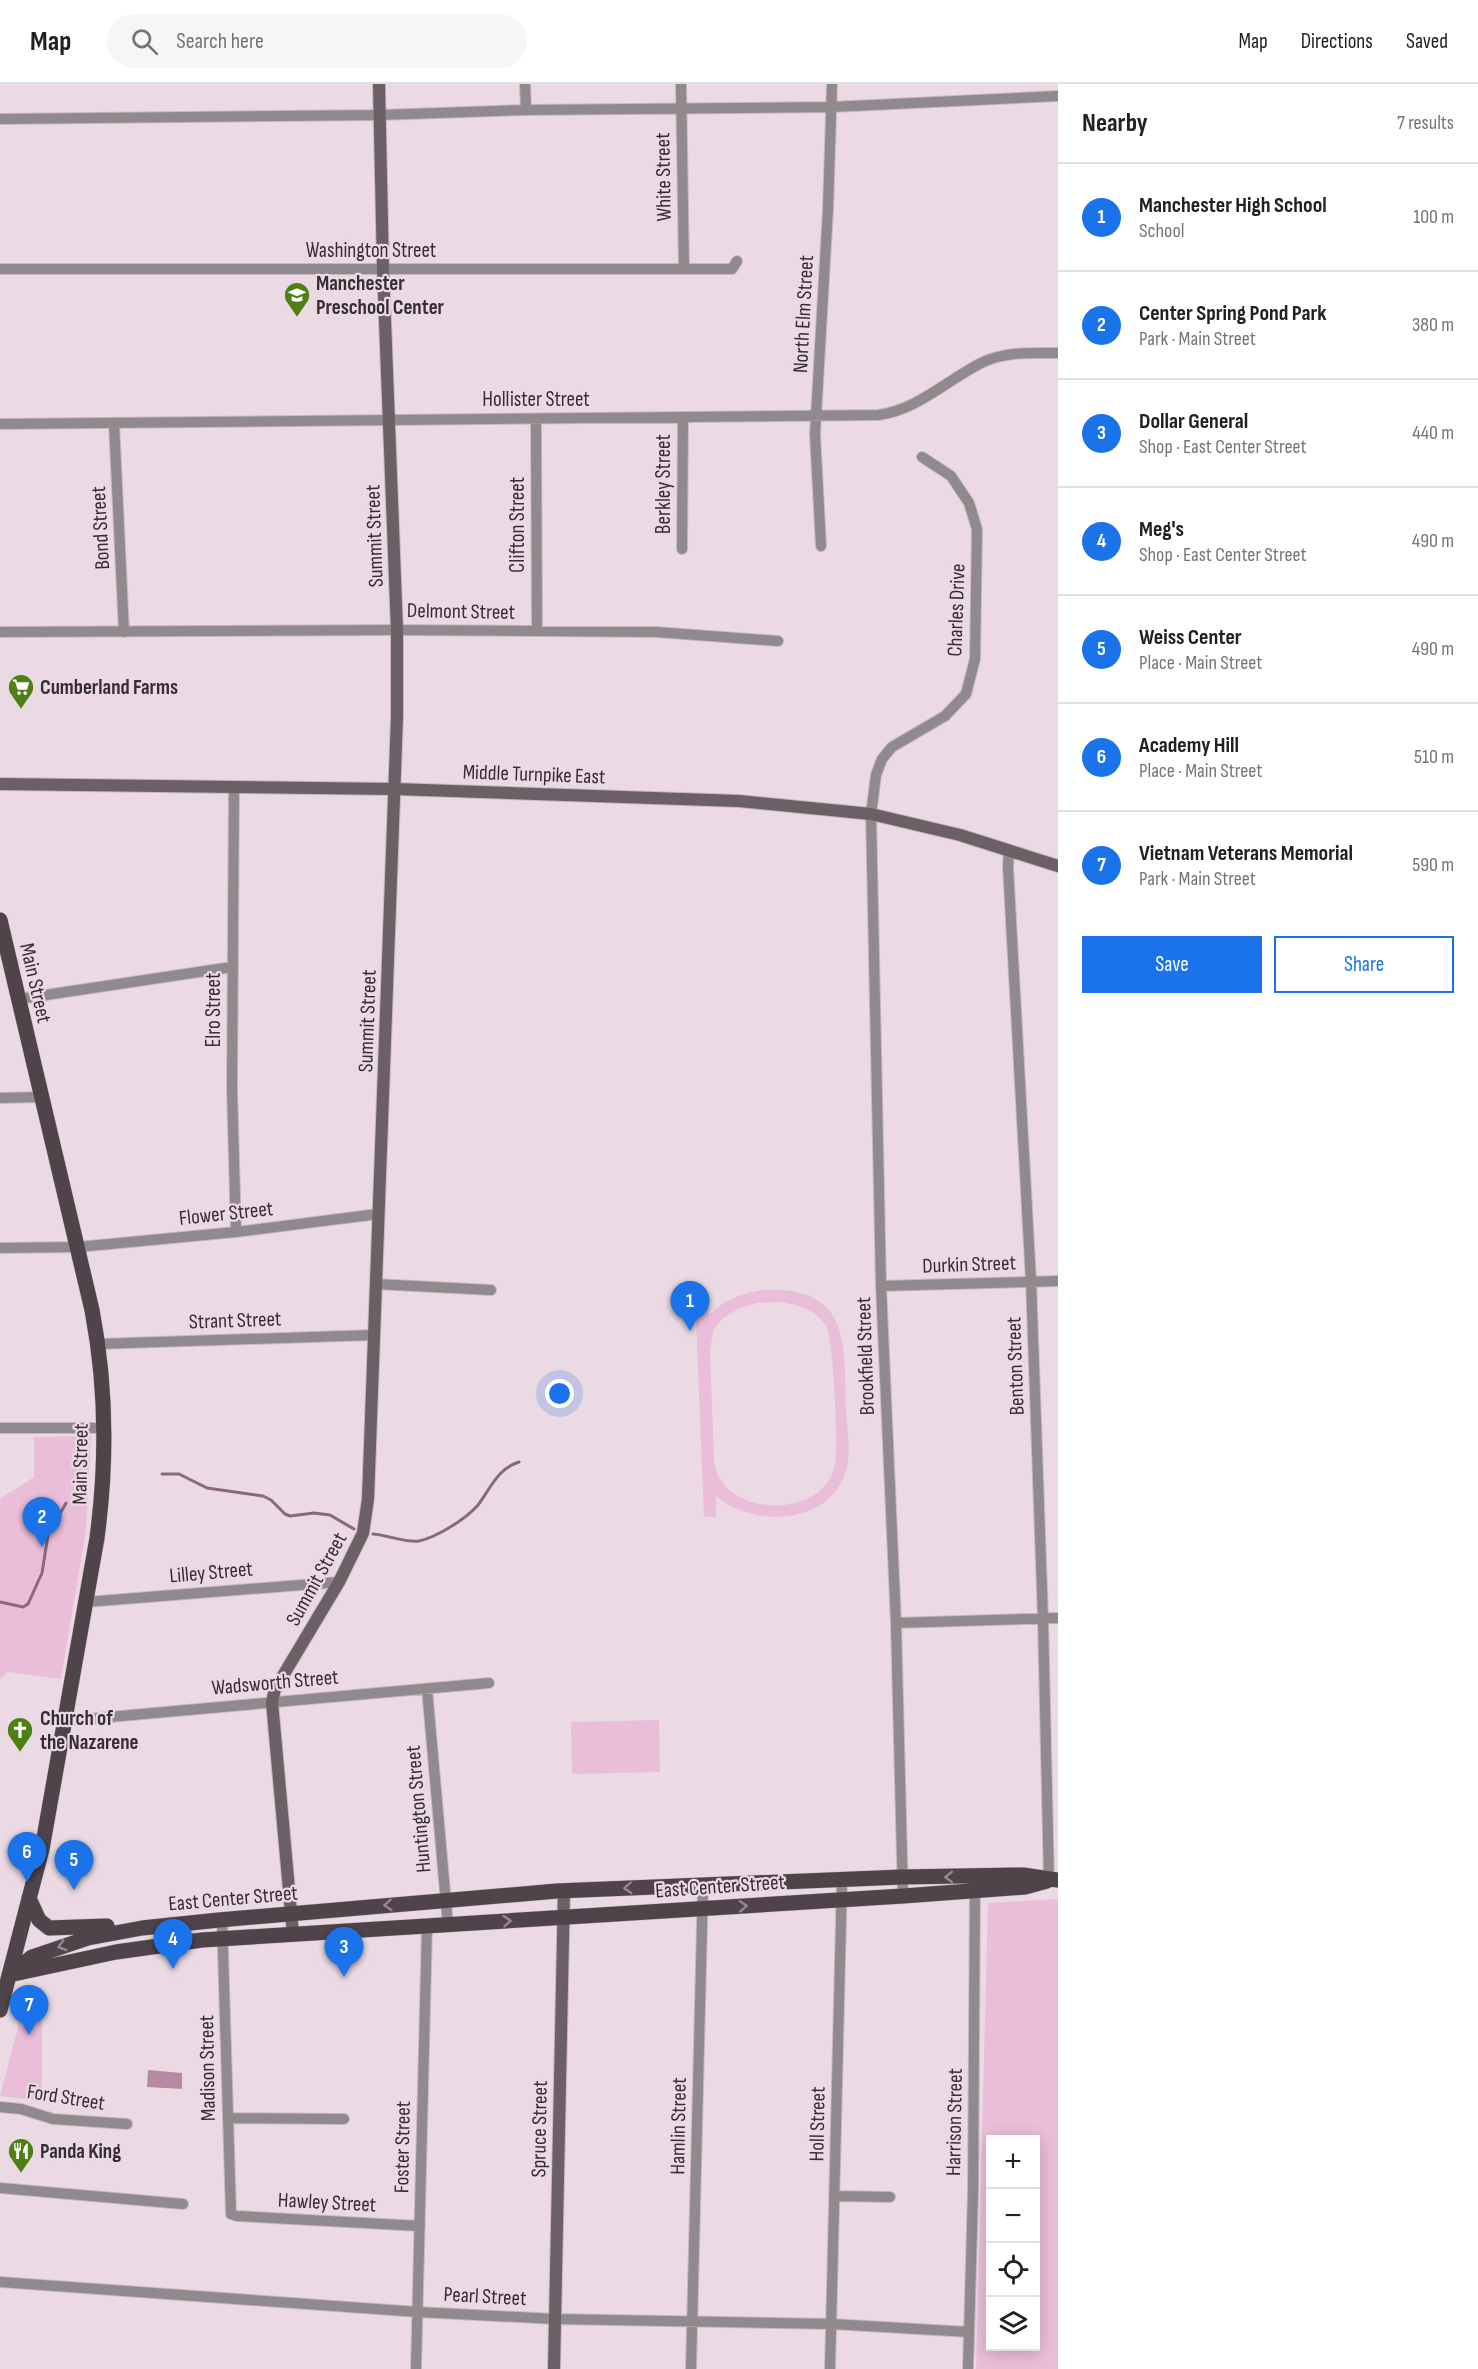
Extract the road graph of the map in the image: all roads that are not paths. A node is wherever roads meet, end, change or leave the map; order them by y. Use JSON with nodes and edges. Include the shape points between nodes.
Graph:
{"nodes":[{"id":1,"x":379,"y":84,"type":"edge"},
{"id":2,"x":525,"y":84,"type":"edge"},
{"id":3,"x":681,"y":84,"type":"edge"},
{"id":4,"x":832,"y":84,"type":"edge"},
{"id":5,"x":1058,"y":96,"type":"edge"},
{"id":6,"x":682,"y":107,"type":"junction"},
{"id":7,"x":832,"y":107,"type":"junction"},
{"id":8,"x":526,"y":110,"type":"junction"},
{"id":9,"x":380,"y":116,"type":"junction"},
{"id":10,"x":0,"y":119,"type":"edge"},
{"id":11,"x":737,"y":261,"type":"dead end"},
{"id":12,"x":0,"y":269,"type":"edge"},
{"id":13,"x":383,"y":269,"type":"junction"},
{"id":14,"x":684,"y":269,"type":"junction"},
{"id":15,"x":1058,"y":353,"type":"edge"},
{"id":16,"x":816,"y":416,"type":"junction"},
{"id":17,"x":536,"y":418,"type":"junction"},
{"id":18,"x":683,"y":418,"type":"junction"},
{"id":19,"x":388,"y":420,"type":"junction"},
{"id":20,"x":114,"y":423,"type":"junction"},
{"id":21,"x":0,"y":424,"type":"edge"},
{"id":22,"x":922,"y":458,"type":"dead end"},
{"id":23,"x":821,"y":546,"type":"dead end"},
{"id":24,"x":682,"y":549,"type":"dead end"},
{"id":25,"x":397,"y":630,"type":"junction"},
{"id":26,"x":0,"y":632,"type":"edge"},
{"id":27,"x":124,"y":632,"type":"junction"},
{"id":28,"x":537,"y":632,"type":"junction"},
{"id":29,"x":778,"y":641,"type":"dead end"},
{"id":30,"x":0,"y":784,"type":"edge"},
{"id":31,"x":234,"y":788,"type":"junction"},
{"id":32,"x":395,"y":789,"type":"junction"},
{"id":33,"x":871,"y":814,"type":"junction"},
{"id":34,"x":1009,"y":851,"type":"junction"},
{"id":35,"x":1058,"y":866,"type":"edge"},
{"id":36,"x":0,"y":920,"type":"edge"},
{"id":37,"x":2,"y":940,"type":"edge"},
{"id":38,"x":232,"y":967,"type":"junction"},
{"id":39,"x":19,"y":999,"type":"junction"},
{"id":40,"x":42,"y":1097,"type":"junction"},
{"id":41,"x":0,"y":1098,"type":"edge"},
{"id":42,"x":378,"y":1214,"type":"junction"},
{"id":43,"x":236,"y":1232,"type":"junction"},
{"id":44,"x":78,"y":1247,"type":"junction"},
{"id":45,"x":0,"y":1248,"type":"edge"},
{"id":46,"x":1031,"y":1281,"type":"junction"},
{"id":47,"x":1058,"y":1281,"type":"edge"},
{"id":48,"x":375,"y":1284,"type":"junction"},
{"id":49,"x":881,"y":1286,"type":"junction"},
{"id":50,"x":491,"y":1290,"type":"dead end"},
{"id":51,"x":373,"y":1335,"type":"junction"},
{"id":52,"x":98,"y":1344,"type":"junction"},
{"id":53,"x":0,"y":1428,"type":"edge"},
{"id":54,"x":103,"y":1428,"type":"junction"},
{"id":55,"x":339,"y":1582,"type":"junction"},
{"id":56,"x":86,"y":1602,"type":"junction"},
{"id":57,"x":1058,"y":1618,"type":"edge"},
{"id":58,"x":1043,"y":1619,"type":"junction"},
{"id":59,"x":896,"y":1623,"type":"junction"},
{"id":60,"x":489,"y":1683,"type":"dead end"},
{"id":61,"x":427,"y":1689,"type":"junction"},
{"id":62,"x":272,"y":1702,"type":"junction"},
{"id":63,"x":65,"y":1721,"type":"junction"},
{"id":64,"x":902,"y":1877,"type":"junction"},
{"id":65,"x":842,"y":1880,"type":"junction"},
{"id":66,"x":1053,"y":1880,"type":"edge"},
{"id":67,"x":975,"y":1883,"type":"junction"},
{"id":68,"x":704,"y":1884,"type":"junction"},
{"id":69,"x":564,"y":1890,"type":"junction"},
{"id":70,"x":903,"y":1896,"type":"junction"},
{"id":71,"x":29,"y":1898,"type":"junction"},
{"id":72,"x":446,"y":1899,"type":"junction"},
{"id":73,"x":841,"y":1900,"type":"junction"},
{"id":74,"x":703,"y":1908,"type":"junction"},
{"id":75,"x":291,"y":1913,"type":"junction"},
{"id":76,"x":564,"y":1917,"type":"junction"},
{"id":77,"x":222,"y":1919,"type":"junction"},
{"id":78,"x":448,"y":1925,"type":"junction"},
{"id":79,"x":427,"y":1926,"type":"junction"},
{"id":80,"x":132,"y":1929,"type":"junction"},
{"id":81,"x":293,"y":1934,"type":"junction"},
{"id":82,"x":223,"y":1938,"type":"junction"},
{"id":83,"x":135,"y":1949,"type":"junction"},
{"id":84,"x":4,"y":1977,"type":"edge"},
{"id":85,"x":0,"y":2010,"type":"edge"},
{"id":86,"x":0,"y":2107,"type":"edge"},
{"id":87,"x":228,"y":2118,"type":"junction"},
{"id":88,"x":344,"y":2119,"type":"dead end"},
{"id":89,"x":127,"y":2124,"type":"dead end"},
{"id":90,"x":0,"y":2188,"type":"edge"},
{"id":91,"x":835,"y":2196,"type":"junction"},
{"id":92,"x":890,"y":2196,"type":"dead end"},
{"id":93,"x":183,"y":2204,"type":"dead end"},
{"id":94,"x":232,"y":2215,"type":"joint"},
{"id":95,"x":420,"y":2226,"type":"junction"},
{"id":96,"x":0,"y":2282,"type":"edge"},
{"id":97,"x":418,"y":2312,"type":"junction"},
{"id":98,"x":555,"y":2319,"type":"junction"},
{"id":99,"x":693,"y":2321,"type":"junction"},
{"id":100,"x":832,"y":2324,"type":"junction"},
{"id":101,"x":969,"y":2332,"type":"junction"},
{"id":102,"x":416,"y":2369,"type":"edge"},
{"id":103,"x":554,"y":2369,"type":"edge"},
{"id":104,"x":691,"y":2369,"type":"edge"},
{"id":105,"x":830,"y":2369,"type":"edge"},
{"id":106,"x":968,"y":2369,"type":"edge"}],
"edges":[{"from":1,"to":9,"type":"street","name":"Summit Street"},
{"from":2,"to":8,"type":"street"},
{"from":3,"to":6,"type":"street","name":"White Street"},
{"from":4,"to":7,"type":"street","name":"North Elm Street"},
{"from":5,"to":7,"type":"street"},
{"from":6,"to":7,"type":"street"},
{"from":6,"to":8,"type":"street"},
{"from":6,"to":14,"type":"street","name":"White Street"},
{"from":7,"to":16,"type":"street","name":"North Elm Street"},
{"from":8,"to":9,"type":"street"},
{"from":9,"to":10,"type":"street"},
{"from":9,"to":13,"type":"street","name":"Summit Street"},
{"from":11,"to":14,"type":"street","name":"Washington Street","via":[[732,269]]},
{"from":12,"to":13,"type":"street","name":"Washington Street"},
{"from":13,"to":14,"type":"street","name":"Washington Street"},
{"from":13,"to":19,"type":"street","name":"Summit Street"},
{"from":15,"to":16,"type":"street","name":"Hollister Street","via":[[1004,355],[981,363],[895,413]]},
{"from":16,"to":18,"type":"street","name":"Hollister Street"},
{"from":16,"to":23,"type":"street","name":"North Elm Street"},
{"from":17,"to":18,"type":"street","name":"Hollister Street"},
{"from":17,"to":19,"type":"street","name":"Hollister Street"},
{"from":17,"to":28,"type":"street","name":"Clifton Street"},
{"from":18,"to":24,"type":"street","name":"Berkley Street"},
{"from":19,"to":20,"type":"street","name":"Hollister Street"},
{"from":19,"to":25,"type":"street","name":"Summit Street"},
{"from":20,"to":21,"type":"street","name":"Hollister Street"},
{"from":20,"to":27,"type":"street","name":"Bond Street"},
{"from":22,"to":33,"type":"street","name":"Charles Drive","via":[[951,477],[969,503],[977,529],[975,660],[966,694],[945,716],[892,747],[882,759]]},
{"from":25,"to":27,"type":"street","name":"Delmont Street"},
{"from":25,"to":28,"type":"street","name":"Delmont Street"},
{"from":25,"to":32,"type":"street","name":"Summit Street"},
{"from":26,"to":27,"type":"street","name":"Delmont Street"},
{"from":28,"to":29,"type":"street","name":"Delmont Street","via":[[656,632]]},
{"from":30,"to":31,"type":"street","name":"Middle Turnpike East"},
{"from":31,"to":32,"type":"street","name":"Middle Turnpike East"},
{"from":31,"to":38,"type":"street","name":"Elro Street"},
{"from":32,"to":33,"type":"street","name":"Middle Turnpike East","via":[[740,801]]},
{"from":32,"to":42,"type":"street","name":"Summit Street"},
{"from":33,"to":34,"type":"street","name":"Middle Turnpike East"},
{"from":33,"to":49,"type":"street","name":"Brookfield Street"},
{"from":34,"to":35,"type":"street","name":"Middle Turnpike East"},
{"from":34,"to":46,"type":"street","name":"Benton Street"},
{"from":36,"to":37,"type":"main road","name":"Main Street"},
{"from":37,"to":39,"type":"main road","name":"Main Street"},
{"from":38,"to":39,"type":"street"},
{"from":38,"to":43,"type":"street","name":"Elro Street"},
{"from":39,"to":40,"type":"main road","name":"Main Street"},
{"from":40,"to":41,"type":"street"},
{"from":40,"to":44,"type":"main road","name":"Main Street"},
{"from":42,"to":43,"type":"street","name":"Flower Street"},
{"from":42,"to":48,"type":"street","name":"Summit Street"},
{"from":43,"to":44,"type":"street","name":"Flower Street"},
{"from":44,"to":45,"type":"street","name":"Flower Street"},
{"from":44,"to":52,"type":"main road","name":"Main Street"},
{"from":46,"to":47,"type":"street","name":"Durkin Street"},
{"from":46,"to":49,"type":"street","name":"Durkin Street"},
{"from":46,"to":58,"type":"street","name":"Benton Street"},
{"from":48,"to":50,"type":"street"},
{"from":48,"to":51,"type":"street","name":"Summit Street"},
{"from":49,"to":59,"type":"street","name":"Brookfield Street"},
{"from":51,"to":52,"type":"street","name":"Strant Street"},
{"from":51,"to":55,"type":"street","name":"Summit Street","via":[[364,1529]]},
{"from":52,"to":54,"type":"main road","name":"Main Street"},
{"from":53,"to":54,"type":"street"},
{"from":54,"to":56,"type":"main road","name":"Main Street","via":[[100,1510]]},
{"from":55,"to":56,"type":"street","name":"Lilley Street"},
{"from":55,"to":62,"type":"street","name":"Summit Street","via":[[275,1689]]},
{"from":56,"to":63,"type":"main road","name":"Main Street"},
{"from":57,"to":58,"type":"street"},
{"from":58,"to":59,"type":"street"},
{"from":58,"to":66,"type":"street","name":"Benton Street"},
{"from":59,"to":64,"type":"street","name":"Brookfield Street"},
{"from":60,"to":61,"type":"street","name":"Wadsworth Street"},
{"from":61,"to":62,"type":"street","name":"Wadsworth Street"},
{"from":61,"to":72,"type":"street","name":"Huntington Street"},
{"from":62,"to":63,"type":"street","name":"Wadsworth Street"},
{"from":62,"to":75,"type":"street","name":"Summit Street"},
{"from":63,"to":71,"type":"main road","name":"Main Street"},
{"from":64,"to":65,"type":"main road","name":"East Center Street"},
{"from":67,"to":64,"type":"main road","name":"East Center Street","one_way":true},
{"from":64,"to":70,"type":"street","name":"Brookfield Street"},
{"from":65,"to":68,"type":"main road","name":"East Center Street"},
{"from":65,"to":73,"type":"street","name":"Holl Street"},
{"from":66,"to":67,"type":"main road","name":"East Center Street","via":[[1023,1875]]},
{"from":67,"to":70,"type":"main road","name":"East Center Street"},
{"from":67,"to":101,"type":"street","name":"Harrison Street"},
{"from":68,"to":69,"type":"main road","name":"East Center Street","one_way":true},
{"from":68,"to":74,"type":"street","name":"Hamlin Street"},
{"from":69,"to":72,"type":"main road","name":"East Center Street"},
{"from":69,"to":76,"type":"street","name":"Spruce Street"},
{"from":70,"to":73,"type":"main road","name":"East Center Street"},
{"from":71,"to":80,"type":"main road","via":[[39,1920],[49,1928]]},
{"from":71,"to":84,"type":"main road","name":"Main Street"},
{"from":72,"to":75,"type":"main road","name":"East Center Street","one_way":true},
{"from":72,"to":78,"type":"street","name":"Huntington Street"},
{"from":74,"to":73,"type":"main road","name":"East Center Street","one_way":true},
{"from":73,"to":91,"type":"street","name":"Holl Street"},
{"from":74,"to":76,"type":"main road","name":"East Center Street"},
{"from":74,"to":99,"type":"street","name":"Hamlin Street"},
{"from":75,"to":77,"type":"main road","name":"East Center Street"},
{"from":75,"to":81,"type":"street","name":"Summit Street"},
{"from":78,"to":76,"type":"main road","name":"East Center Street","one_way":true},
{"from":76,"to":98,"type":"street","name":"Spruce Street"},
{"from":77,"to":80,"type":"main road","name":"East Center Street"},
{"from":77,"to":82,"type":"street","name":"Madison Street"},
{"from":78,"to":79,"type":"main road","name":"East Center Street"},
{"from":79,"to":81,"type":"main road","name":"East Center Street"},
{"from":79,"to":95,"type":"street","name":"Foster Street"},
{"from":80,"to":83,"type":"main road"},
{"from":80,"to":84,"type":"main road","name":"East Center Street","one_way":true,"via":[[51,1949],[27,1959]]},
{"from":81,"to":82,"type":"main road","name":"East Center Street"},
{"from":82,"to":83,"type":"main road","name":"East Center Street"},
{"from":82,"to":87,"type":"street","name":"Madison Street"},
{"from":83,"to":84,"type":"main road","name":"East Center Street"},
{"from":84,"to":85,"type":"main road","name":"Main Street"},
{"from":86,"to":89,"type":"street","name":"Ford Street","via":[[53,2119]]},
{"from":87,"to":88,"type":"street"},
{"from":87,"to":94,"type":"street","name":"Madison Street"},
{"from":90,"to":93,"type":"street"},
{"from":91,"to":92,"type":"street"},
{"from":91,"to":100,"type":"street","name":"Holl Street"},
{"from":94,"to":95,"type":"street","name":"Hawley Street"},
{"from":95,"to":97,"type":"street","name":"Foster Street"},
{"from":96,"to":97,"type":"street","name":"Pearl Street"},
{"from":97,"to":98,"type":"street","name":"Pearl Street"},
{"from":97,"to":102,"type":"street","name":"Foster Street"},
{"from":98,"to":99,"type":"street","name":"Pearl Street"},
{"from":98,"to":103,"type":"street","name":"Spruce Street"},
{"from":99,"to":100,"type":"street","name":"Pearl Street"},
{"from":99,"to":104,"type":"street","name":"Hamlin Street"},
{"from":100,"to":101,"type":"street","name":"Pearl Street"},
{"from":100,"to":105,"type":"street","name":"Holl Street"},
{"from":101,"to":106,"type":"street","name":"Harrison Street"}]}
